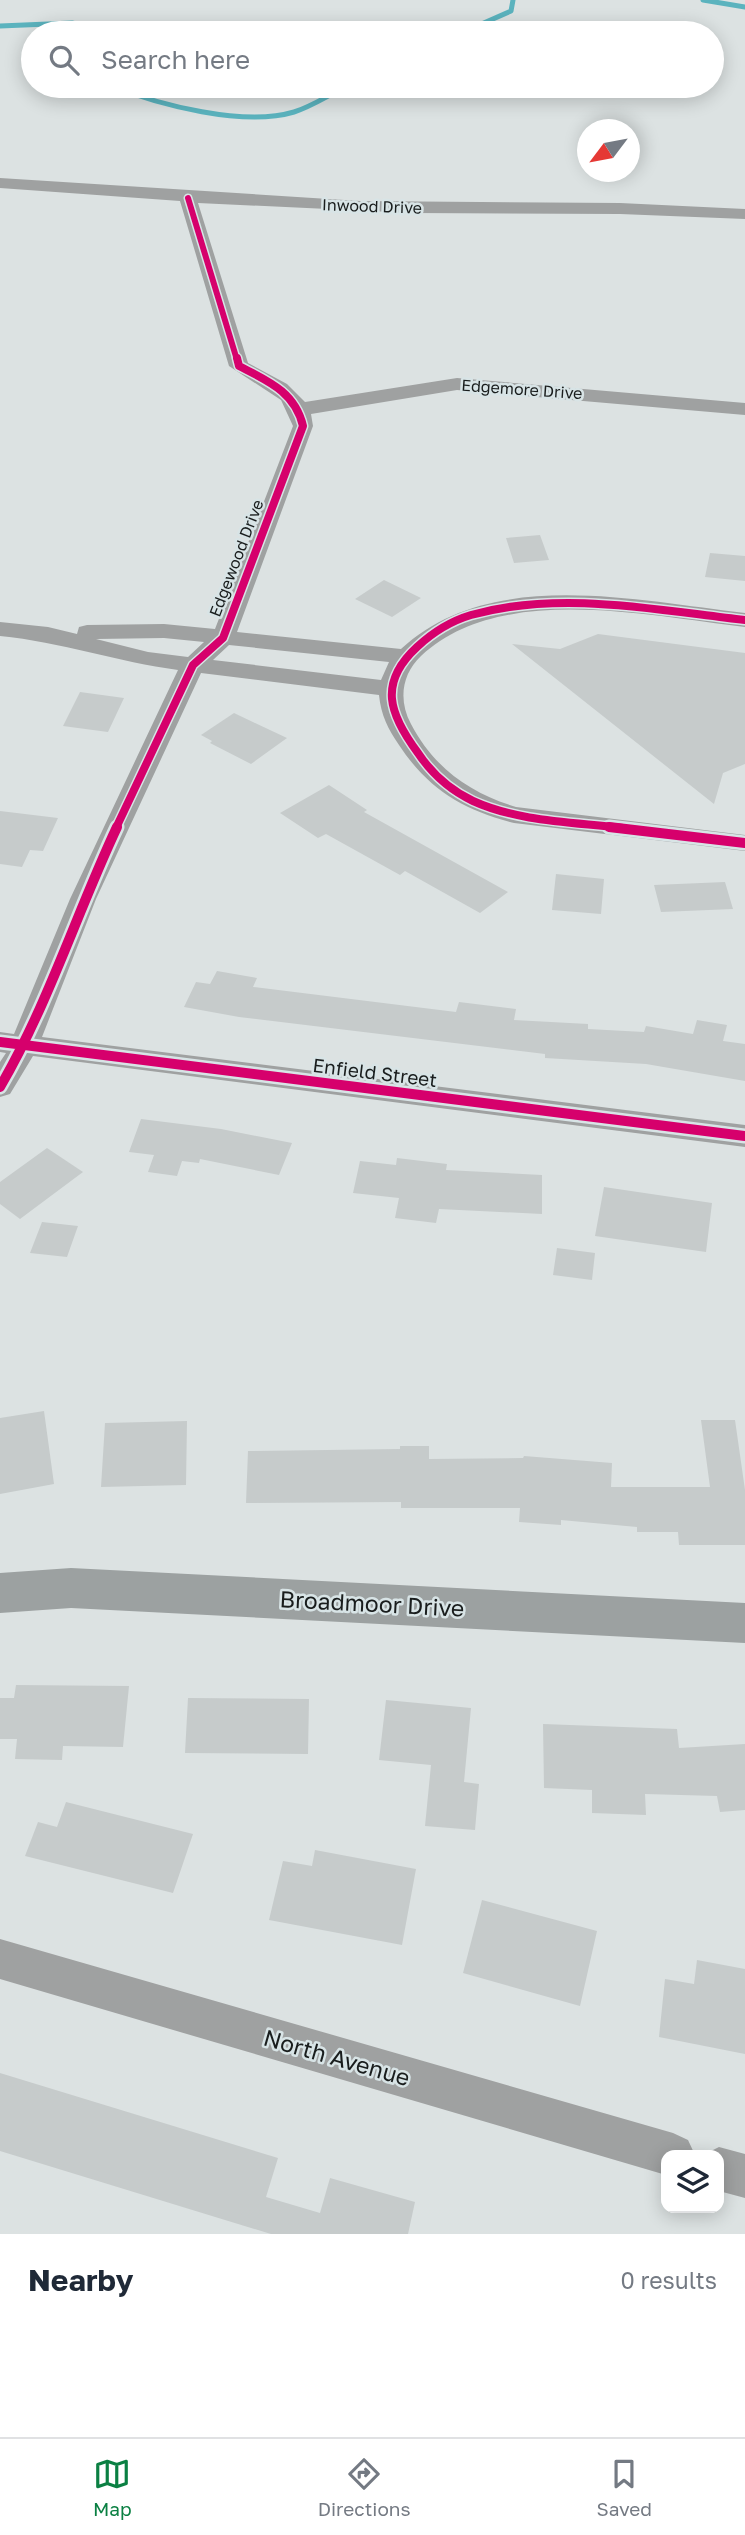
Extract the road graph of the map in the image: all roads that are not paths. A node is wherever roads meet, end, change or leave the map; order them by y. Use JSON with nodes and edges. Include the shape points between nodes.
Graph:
{"nodes":[{"id":1,"x":0,"y":183,"type":"edge"},
{"id":2,"x":188,"y":198,"type":"junction"},
{"id":3,"x":745,"y":214,"type":"edge"},
{"id":4,"x":301,"y":409,"type":"junction"},
{"id":5,"x":745,"y":409,"type":"edge"},
{"id":6,"x":745,"y":620,"type":"edge"},
{"id":7,"x":0,"y":629,"type":"edge"},
{"id":8,"x":48,"y":634,"type":"junction"},
{"id":9,"x":223,"y":638,"type":"junction"},
{"id":10,"x":193,"y":665,"type":"junction"},
{"id":11,"x":397,"y":673,"type":"junction"},
{"id":12,"x":331,"y":682,"type":"junction"},
{"id":13,"x":397,"y":721,"type":"junction"},
{"id":14,"x":745,"y":843,"type":"edge"},
{"id":15,"x":12,"y":1044,"type":"edge"},
{"id":16,"x":0,"y":1087,"type":"edge"},
{"id":17,"x":745,"y":1136,"type":"edge"},
{"id":18,"x":0,"y":1593,"type":"edge"},
{"id":19,"x":745,"y":1623,"type":"edge"},
{"id":20,"x":0,"y":1959,"type":"edge"},
{"id":21,"x":661,"y":2152,"type":"edge"},
{"id":22,"x":724,"y":2170,"type":"edge"},
{"id":23,"x":745,"y":2176,"type":"edge"}],
"edges":[{"from":1,"to":2,"type":"street","name":"Inwood Drive"},
{"from":2,"to":3,"type":"street","name":"Inwood Drive"},
{"from":2,"to":4,"type":"street","via":[[239,366],[283,390]]},
{"from":4,"to":5,"type":"street","name":"Edgemore Drive","via":[[457,384]]},
{"from":4,"to":9,"type":"street","name":"Edgewood Drive","via":[[303,426]]},
{"from":6,"to":11,"type":"street","via":[[576,604],[487,612],[432,631]]},
{"from":7,"to":8,"type":"street"},
{"from":8,"to":9,"type":"street","via":[[132,630]]},
{"from":8,"to":10,"type":"street","via":[[148,659]]},
{"from":9,"to":10,"type":"street","name":"Edgewood Drive"},
{"from":9,"to":11,"type":"street"},
{"from":10,"to":12,"type":"street"},
{"from":10,"to":15,"type":"street","name":"Edgewood Drive"},
{"from":11,"to":12,"type":"street"},
{"from":11,"to":13,"type":"street"},
{"from":12,"to":13,"type":"street","via":[[374,703]]},
{"from":13,"to":14,"type":"street","via":[[430,773],[481,806],[514,815]]},
{"from":15,"to":16,"type":"street","name":"Edgewood Drive"},
{"from":15,"to":17,"type":"street","name":"Enfield Street"},
{"from":18,"to":19,"type":"street","name":"Broadmoor Drive","via":[[71,1588]]},
{"from":20,"to":21,"type":"street","name":"North Avenue"},
{"from":22,"to":23,"type":"street"}]}
